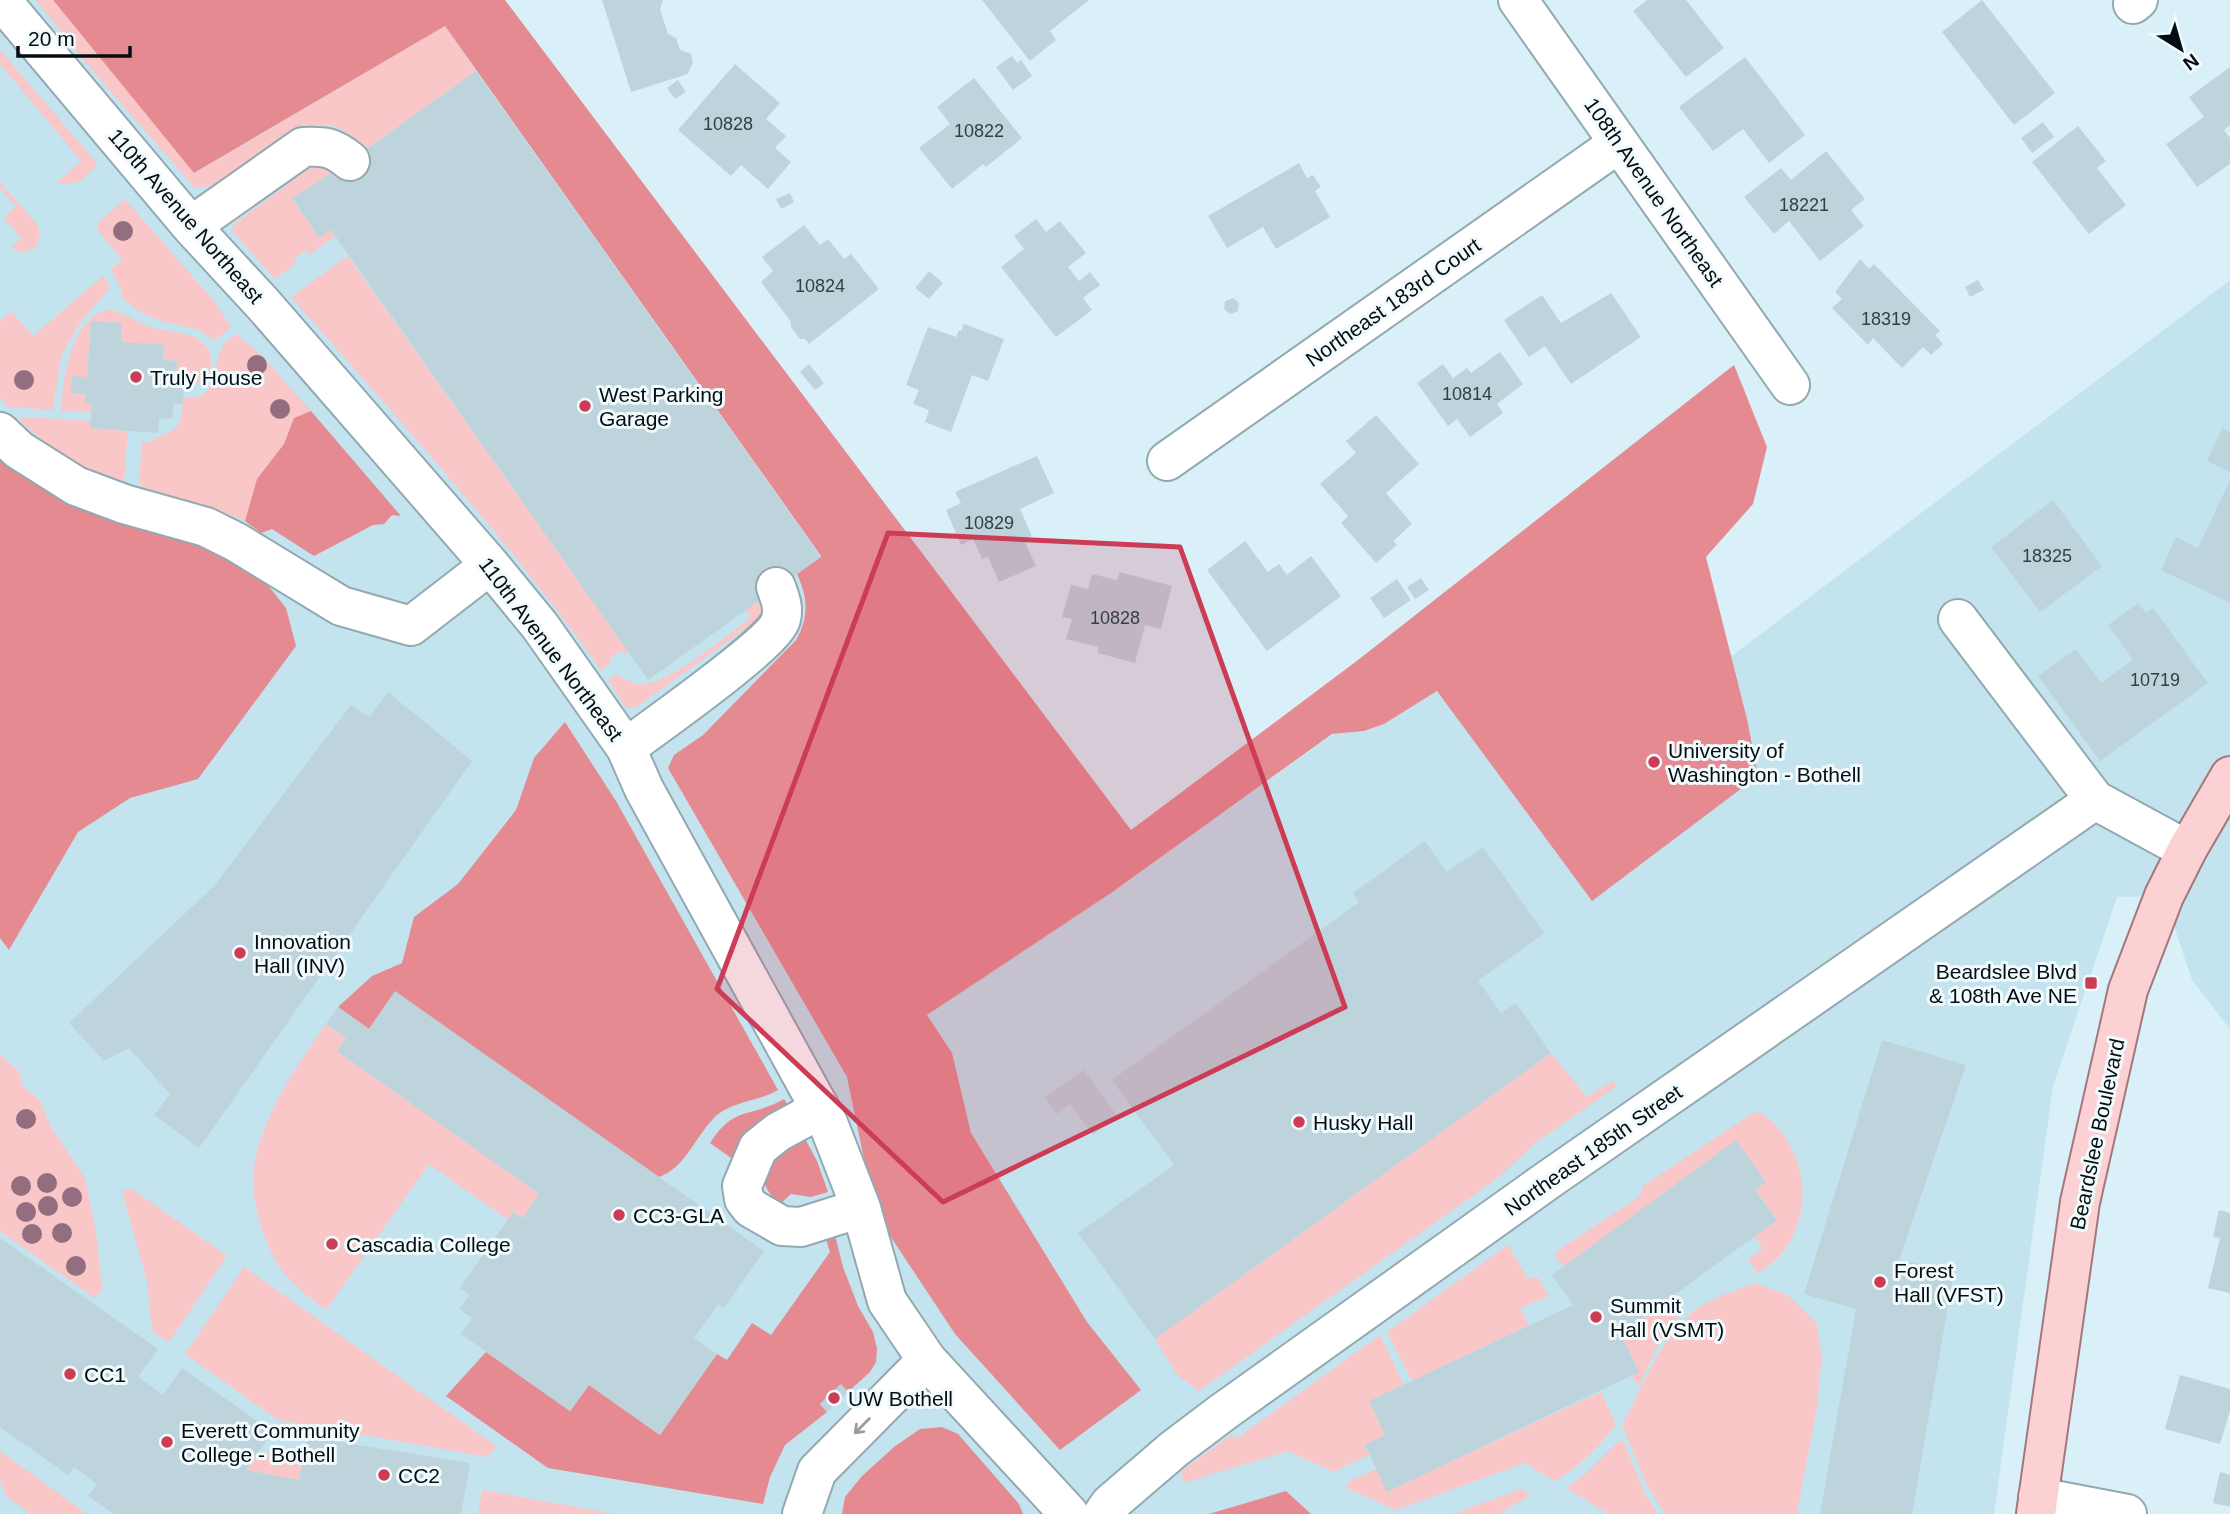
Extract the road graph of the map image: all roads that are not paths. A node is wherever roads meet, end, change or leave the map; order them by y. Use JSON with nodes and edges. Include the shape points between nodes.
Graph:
{"nodes":[{"id":1,"x":1,"y":0,"type":"edge"},
{"id":2,"x":1518,"y":0,"type":"edge"},
{"id":3,"x":1619,"y":143,"type":"junction"},
{"id":4,"x":350,"y":161,"type":"dead end"},
{"id":5,"x":191,"y":226,"type":"junction"},
{"id":6,"x":1790,"y":385,"type":"dead end"},
{"id":7,"x":0,"y":432,"type":"edge"},
{"id":8,"x":1167,"y":461,"type":"dead end"},
{"id":9,"x":490,"y":565,"type":"junction"},
{"id":10,"x":776,"y":587,"type":"dead end"},
{"id":11,"x":1958,"y":619,"type":"dead end"},
{"id":12,"x":626,"y":748,"type":"junction"},
{"id":13,"x":2230,"y":776,"type":"edge"},
{"id":14,"x":2095,"y":800,"type":"junction"},
{"id":15,"x":2187,"y":850,"type":"junction"},
{"id":16,"x":819,"y":1106,"type":"junction"},
{"id":17,"x":861,"y":1208,"type":"junction"},
{"id":18,"x":928,"y":1360,"type":"junction"},
{"id":19,"x":2037,"y":1506,"type":"edge"},
{"id":20,"x":802,"y":1514,"type":"edge"},
{"id":21,"x":1069,"y":1514,"type":"edge"},
{"id":22,"x":1103,"y":1514,"type":"edge"},
{"id":23,"x":2127,"y":1514,"type":"edge"}],
"edges":[{"from":1,"to":5,"type":"street","name":"110th Avenue Northeast"},
{"from":2,"to":3,"type":"street","name":"108th Avenue Northeast"},
{"from":3,"to":6,"type":"street","name":"108th Avenue Northeast"},
{"from":3,"to":8,"type":"street","name":"Northeast 183rd Court"},
{"from":4,"to":5,"type":"street","via":[[336,149],[303,147]]},
{"from":5,"to":9,"type":"street","name":"110th Avenue Northeast"},
{"from":7,"to":9,"type":"street","via":[[19,450],[76,486],[206,527],[341,606],[411,626]]},
{"from":9,"to":12,"type":"street","name":"110th Avenue Northeast","via":[[540,626]]},
{"from":10,"to":12,"type":"street","via":[[782,603],[781,622],[759,648]]},
{"from":11,"to":14,"type":"street"},
{"from":12,"to":16,"type":"street","name":"110th Avenue Northeast","via":[[643,789]]},
{"from":13,"to":15,"type":"main road","name":"Beardslee Boulevard"},
{"from":14,"to":15,"type":"street"},
{"from":14,"to":22,"type":"street","name":"Northeast 185th Street","via":[[1536,1188],[1223,1412],[1174,1449]]},
{"from":15,"to":19,"type":"main road","name":"Beardslee Boulevard","via":[[2156,914],[2128,990],[2080,1202]]},
{"from":16,"to":17,"type":"street","name":"110th Avenue Northeast"},
{"from":16,"to":17,"type":"street","via":[[758,1148],[742,1186],[744,1199],[782,1226],[801,1227]]},
{"from":17,"to":18,"type":"street","name":"110th Avenue Northeast","via":[[887,1301]]},
{"from":18,"to":20,"type":"street","one_way":true,"via":[[817,1471]]},
{"from":18,"to":21,"type":"street","name":"110th Avenue Northeast"},
{"from":19,"to":23,"type":"street"}]}
